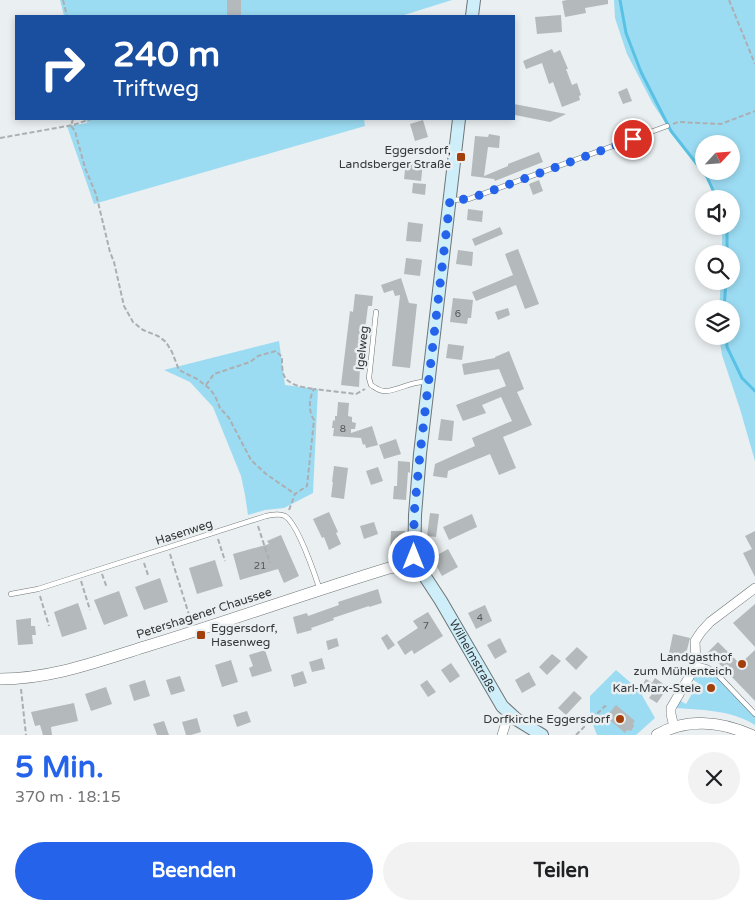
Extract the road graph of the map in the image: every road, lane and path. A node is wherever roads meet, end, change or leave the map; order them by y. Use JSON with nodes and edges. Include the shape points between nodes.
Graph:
{"nodes":[{"id":1,"x":63,"y":0,"type":"edge"},
{"id":2,"x":474,"y":0,"type":"edge"},
{"id":3,"x":729,"y":0,"type":"edge"},
{"id":4,"x":67,"y":15,"type":"edge"},
{"id":5,"x":472,"y":15,"type":"edge"},
{"id":6,"x":755,"y":64,"type":"edge"},
{"id":7,"x":755,"y":110,"type":"edge"},
{"id":8,"x":73,"y":120,"type":"edge"},
{"id":9,"x":87,"y":120,"type":"edge"},
{"id":10,"x":459,"y":120,"type":"edge"},
{"id":11,"x":72,"y":126,"type":"junction"},
{"id":12,"x":668,"y":126,"type":"joint"},
{"id":13,"x":0,"y":138,"type":"edge"},
{"id":14,"x":450,"y":200,"type":"junction"},
{"id":15,"x":376,"y":312,"type":"dead end"},
{"id":16,"x":429,"y":382,"type":"junction"},
{"id":17,"x":206,"y":385,"type":"junction"},
{"id":18,"x":371,"y":385,"type":"junction"},
{"id":19,"x":314,"y":389,"type":"junction"},
{"id":20,"x":295,"y":494,"type":"junction"},
{"id":21,"x":287,"y":517,"type":"junction"},
{"id":22,"x":256,"y":519,"type":"junction"},
{"id":23,"x":216,"y":532,"type":"junction"},
{"id":24,"x":168,"y":547,"type":"junction"},
{"id":25,"x":141,"y":556,"type":"junction"},
{"id":26,"x":225,"y":561,"type":"dead end"},
{"id":27,"x":270,"y":563,"type":"dead end"},
{"id":28,"x":414,"y":567,"type":"junction"},
{"id":29,"x":101,"y":570,"type":"junction"},
{"id":30,"x":148,"y":575,"type":"dead end"},
{"id":31,"x":80,"y":576,"type":"junction"},
{"id":32,"x":107,"y":588,"type":"dead end"},
{"id":33,"x":755,"y":588,"type":"edge"},
{"id":34,"x":38,"y":589,"type":"junction"},
{"id":35,"x":320,"y":590,"type":"junction"},
{"id":36,"x":11,"y":594,"type":"dead end"},
{"id":37,"x":90,"y":610,"type":"dead end"},
{"id":38,"x":49,"y":626,"type":"dead end"},
{"id":39,"x":195,"y":631,"type":"junction"},
{"id":40,"x":696,"y":666,"type":"junction"},
{"id":41,"x":0,"y":679,"type":"edge"},
{"id":42,"x":20,"y":679,"type":"junction"},
{"id":43,"x":607,"y":708,"type":"dead end"},
{"id":44,"x":509,"y":713,"type":"junction"},
{"id":45,"x":755,"y":714,"type":"edge"},
{"id":46,"x":674,"y":727,"type":"junction"},
{"id":47,"x":26,"y":735,"type":"edge"},
{"id":48,"x":502,"y":735,"type":"edge"},
{"id":49,"x":542,"y":735,"type":"edge"},
{"id":50,"x":576,"y":735,"type":"edge"},
{"id":51,"x":656,"y":735,"type":"edge"},
{"id":52,"x":750,"y":735,"type":"edge"}],
"edges":[{"from":1,"to":4,"type":"path"},
{"from":2,"to":5,"type":"main road"},
{"from":3,"to":6,"type":"path"},
{"from":7,"to":12,"type":"path","via":[[721,124],[678,122]]},
{"from":8,"to":11,"type":"path"},
{"from":9,"to":11,"type":"path"},
{"from":10,"to":14,"type":"main road"},
{"from":11,"to":13,"type":"path"},
{"from":11,"to":17,"type":"path","via":[[96,194],[128,314],[143,330],[166,342],[179,370]]},
{"from":12,"to":14,"type":"lane","via":[[469,199]]},
{"from":14,"to":16,"type":"main road"},
{"from":15,"to":18,"type":"lane","name":"Igelweg"},
{"from":16,"to":18,"type":"lane","name":"Igelweg","via":[[386,391]]},
{"from":16,"to":28,"type":"main road","via":[[414,515]]},
{"from":17,"to":19,"type":"path","via":[[214,374],[276,351],[282,357],[283,374],[290,383]]},
{"from":17,"to":20,"type":"path","via":[[229,418],[251,460]]},
{"from":18,"to":19,"type":"path","via":[[356,394]]},
{"from":19,"to":20,"type":"path","via":[[311,394],[310,414],[314,420],[307,486]]},
{"from":20,"to":21,"type":"path"},
{"from":21,"to":22,"type":"lane","name":"Hasenweg","via":[[280,514]]},
{"from":21,"to":35,"type":"lane"},
{"from":22,"to":23,"type":"lane","name":"Hasenweg"},
{"from":22,"to":27,"type":"path"},
{"from":23,"to":24,"type":"lane","name":"Hasenweg"},
{"from":23,"to":26,"type":"path"},
{"from":24,"to":25,"type":"lane","name":"Hasenweg"},
{"from":24,"to":39,"type":"path"},
{"from":25,"to":29,"type":"lane","name":"Hasenweg"},
{"from":25,"to":30,"type":"path"},
{"from":28,"to":35,"type":"street","name":"Petershagener Chaussee","via":[[389,568]]},
{"from":28,"to":44,"type":"main road","name":"Wilhelmstraße","via":[[424,575]]},
{"from":29,"to":31,"type":"lane","name":"Hasenweg"},
{"from":29,"to":32,"type":"path"},
{"from":31,"to":34,"type":"lane","name":"Hasenweg"},
{"from":31,"to":37,"type":"path"},
{"from":33,"to":40,"type":"street","via":[[701,632],[695,641]]},
{"from":34,"to":36,"type":"lane","name":"Hasenweg"},
{"from":34,"to":38,"type":"path"},
{"from":35,"to":39,"type":"street","name":"Petershagener Chaussee"},
{"from":39,"to":42,"type":"street","name":"Petershagener Chaussee","via":[[68,670]]},
{"from":40,"to":45,"type":"lane","via":[[714,671]]},
{"from":40,"to":46,"type":"street","via":[[672,705]]},
{"from":41,"to":42,"type":"street","name":"Petershagener Chaussee"},
{"from":42,"to":47,"type":"path"},
{"from":43,"to":50,"type":"path","via":[[605,706]]},
{"from":44,"to":48,"type":"street"},
{"from":44,"to":49,"type":"main road","name":"Wilhelmstraße"},
{"from":46,"to":51,"type":"street"},
{"from":46,"to":52,"type":"street","via":[[688,723],[717,724]]}]}
